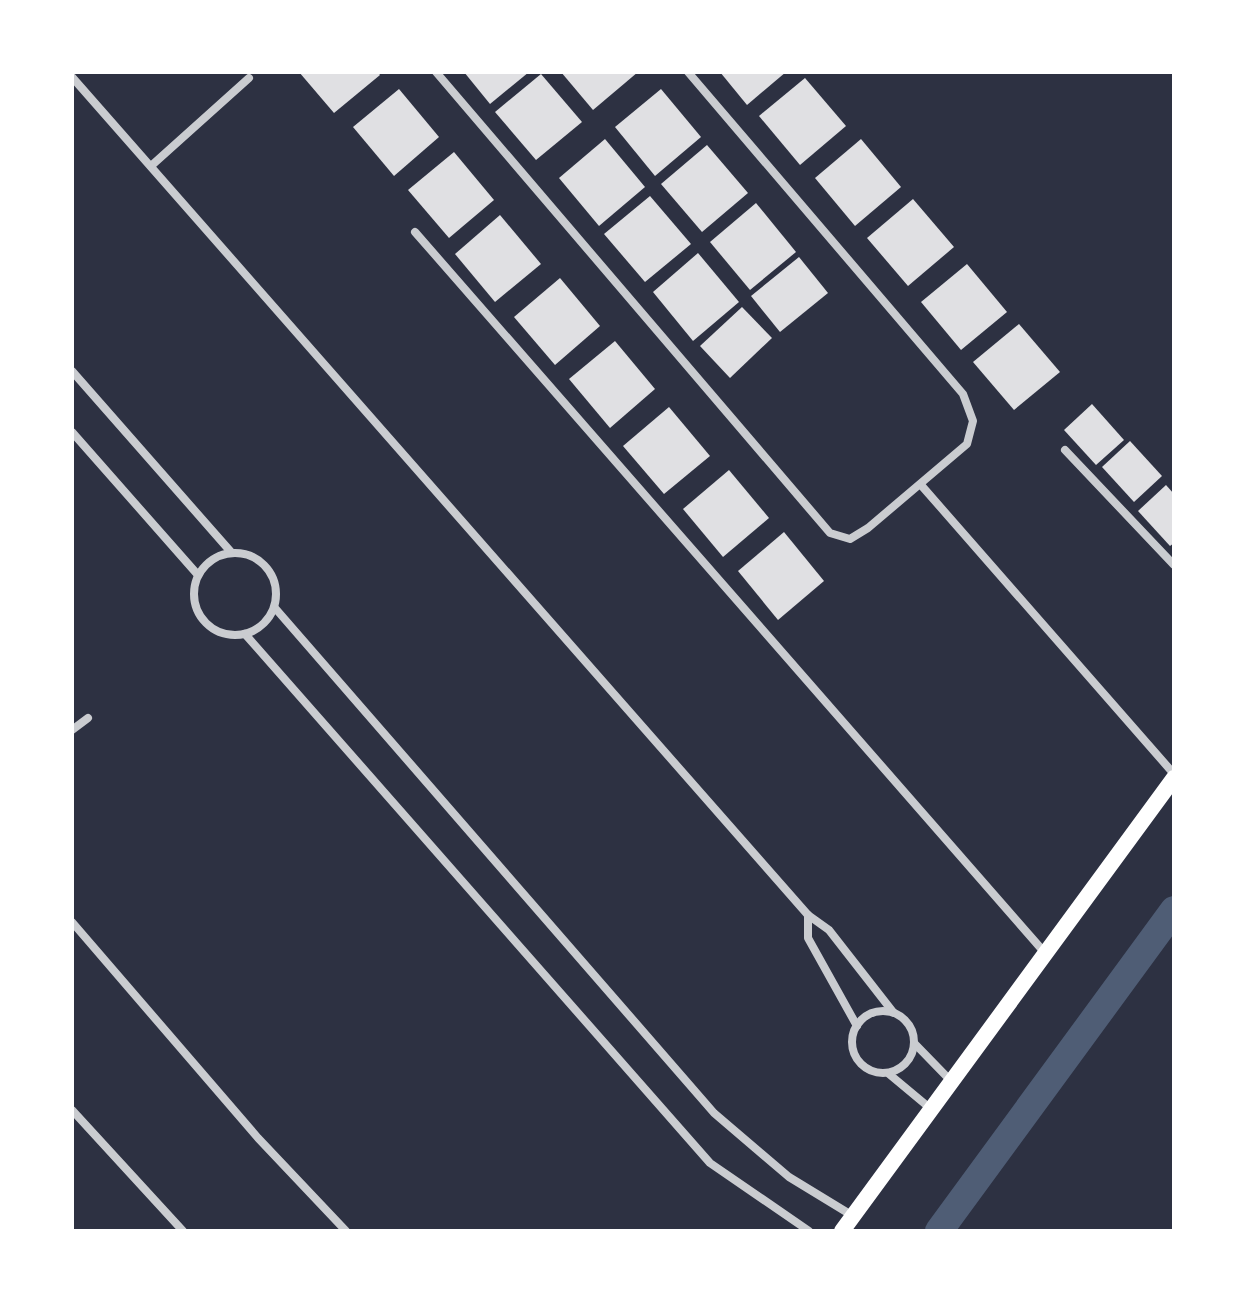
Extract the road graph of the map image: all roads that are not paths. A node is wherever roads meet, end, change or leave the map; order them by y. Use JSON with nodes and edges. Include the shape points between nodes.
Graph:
{"nodes":[{"id":1,"x":436,"y":72,"type":"edge"},
{"id":2,"x":688,"y":72,"type":"edge"},
{"id":3,"x":72,"y":77,"type":"edge"},
{"id":4,"x":249,"y":78,"type":"dead end"},
{"id":5,"x":151,"y":166,"type":"junction"},
{"id":6,"x":415,"y":232,"type":"dead end"},
{"id":7,"x":72,"y":371,"type":"edge"},
{"id":8,"x":72,"y":432,"type":"edge"},
{"id":9,"x":1065,"y":450,"type":"dead end"},
{"id":10,"x":921,"y":485,"type":"junction"},
{"id":11,"x":231,"y":552,"type":"junction"},
{"id":12,"x":1174,"y":565,"type":"edge"},
{"id":13,"x":198,"y":575,"type":"junction"},
{"id":14,"x":275,"y":608,"type":"junction"},
{"id":15,"x":245,"y":634,"type":"junction"},
{"id":16,"x":88,"y":718,"type":"dead end"},
{"id":17,"x":72,"y":730,"type":"edge"},
{"id":18,"x":1174,"y":776,"type":"edge"},
{"id":19,"x":808,"y":915,"type":"junction"},
{"id":20,"x":72,"y":922,"type":"edge"},
{"id":21,"x":1045,"y":953,"type":"junction"},
{"id":22,"x":893,"y":1012,"type":"junction"},
{"id":23,"x":857,"y":1026,"type":"junction"},
{"id":24,"x":915,"y":1044,"type":"junction"},
{"id":25,"x":889,"y":1074,"type":"junction"},
{"id":26,"x":952,"y":1082,"type":"junction"},
{"id":27,"x":72,"y":1110,"type":"edge"},
{"id":28,"x":931,"y":1110,"type":"junction"},
{"id":29,"x":853,"y":1216,"type":"junction"},
{"id":30,"x":183,"y":1231,"type":"edge"},
{"id":31,"x":346,"y":1231,"type":"edge"},
{"id":32,"x":809,"y":1231,"type":"edge"},
{"id":33,"x":842,"y":1231,"type":"edge"}],
"edges":[{"from":1,"to":10,"type":"street","via":[[830,533],[850,539]]},
{"from":2,"to":10,"type":"street","via":[[963,394],[973,421],[967,444]]},
{"from":3,"to":5,"type":"street"},
{"from":4,"to":5,"type":"street"},
{"from":5,"to":19,"type":"street"},
{"from":6,"to":21,"type":"street"},
{"from":7,"to":11,"type":"street"},
{"from":8,"to":13,"type":"street"},
{"from":9,"to":12,"type":"street"},
{"from":10,"to":18,"type":"street"},
{"from":11,"to":13,"type":"street","via":[[217,556]]},
{"from":11,"to":14,"type":"street","via":[[245,553],[268,568],[277,594]]},
{"from":13,"to":15,"type":"street","via":[[199,614],[219,632]]},
{"from":14,"to":15,"type":"street","via":[[257,629]]},
{"from":14,"to":29,"type":"street","via":[[714,1113],[789,1177]]},
{"from":15,"to":32,"type":"street","via":[[710,1163]]},
{"from":16,"to":17,"type":"street"},
{"from":18,"to":21,"type":"main road"},
{"from":19,"to":22,"type":"street","via":[[829,930]]},
{"from":19,"to":23,"type":"street","via":[[808,938]]},
{"from":20,"to":31,"type":"street","via":[[258,1138]]},
{"from":21,"to":26,"type":"main road"},
{"from":22,"to":23,"type":"street","via":[[872,1013]]},
{"from":22,"to":24,"type":"street","via":[[910,1025]]},
{"from":23,"to":25,"type":"street","via":[[852,1046],[861,1064]]},
{"from":24,"to":25,"type":"street","via":[[907,1064]]},
{"from":24,"to":26,"type":"street"},
{"from":25,"to":28,"type":"street"},
{"from":26,"to":28,"type":"main road"},
{"from":27,"to":30,"type":"street"},
{"from":28,"to":29,"type":"main road"},
{"from":29,"to":33,"type":"main road"}]}
